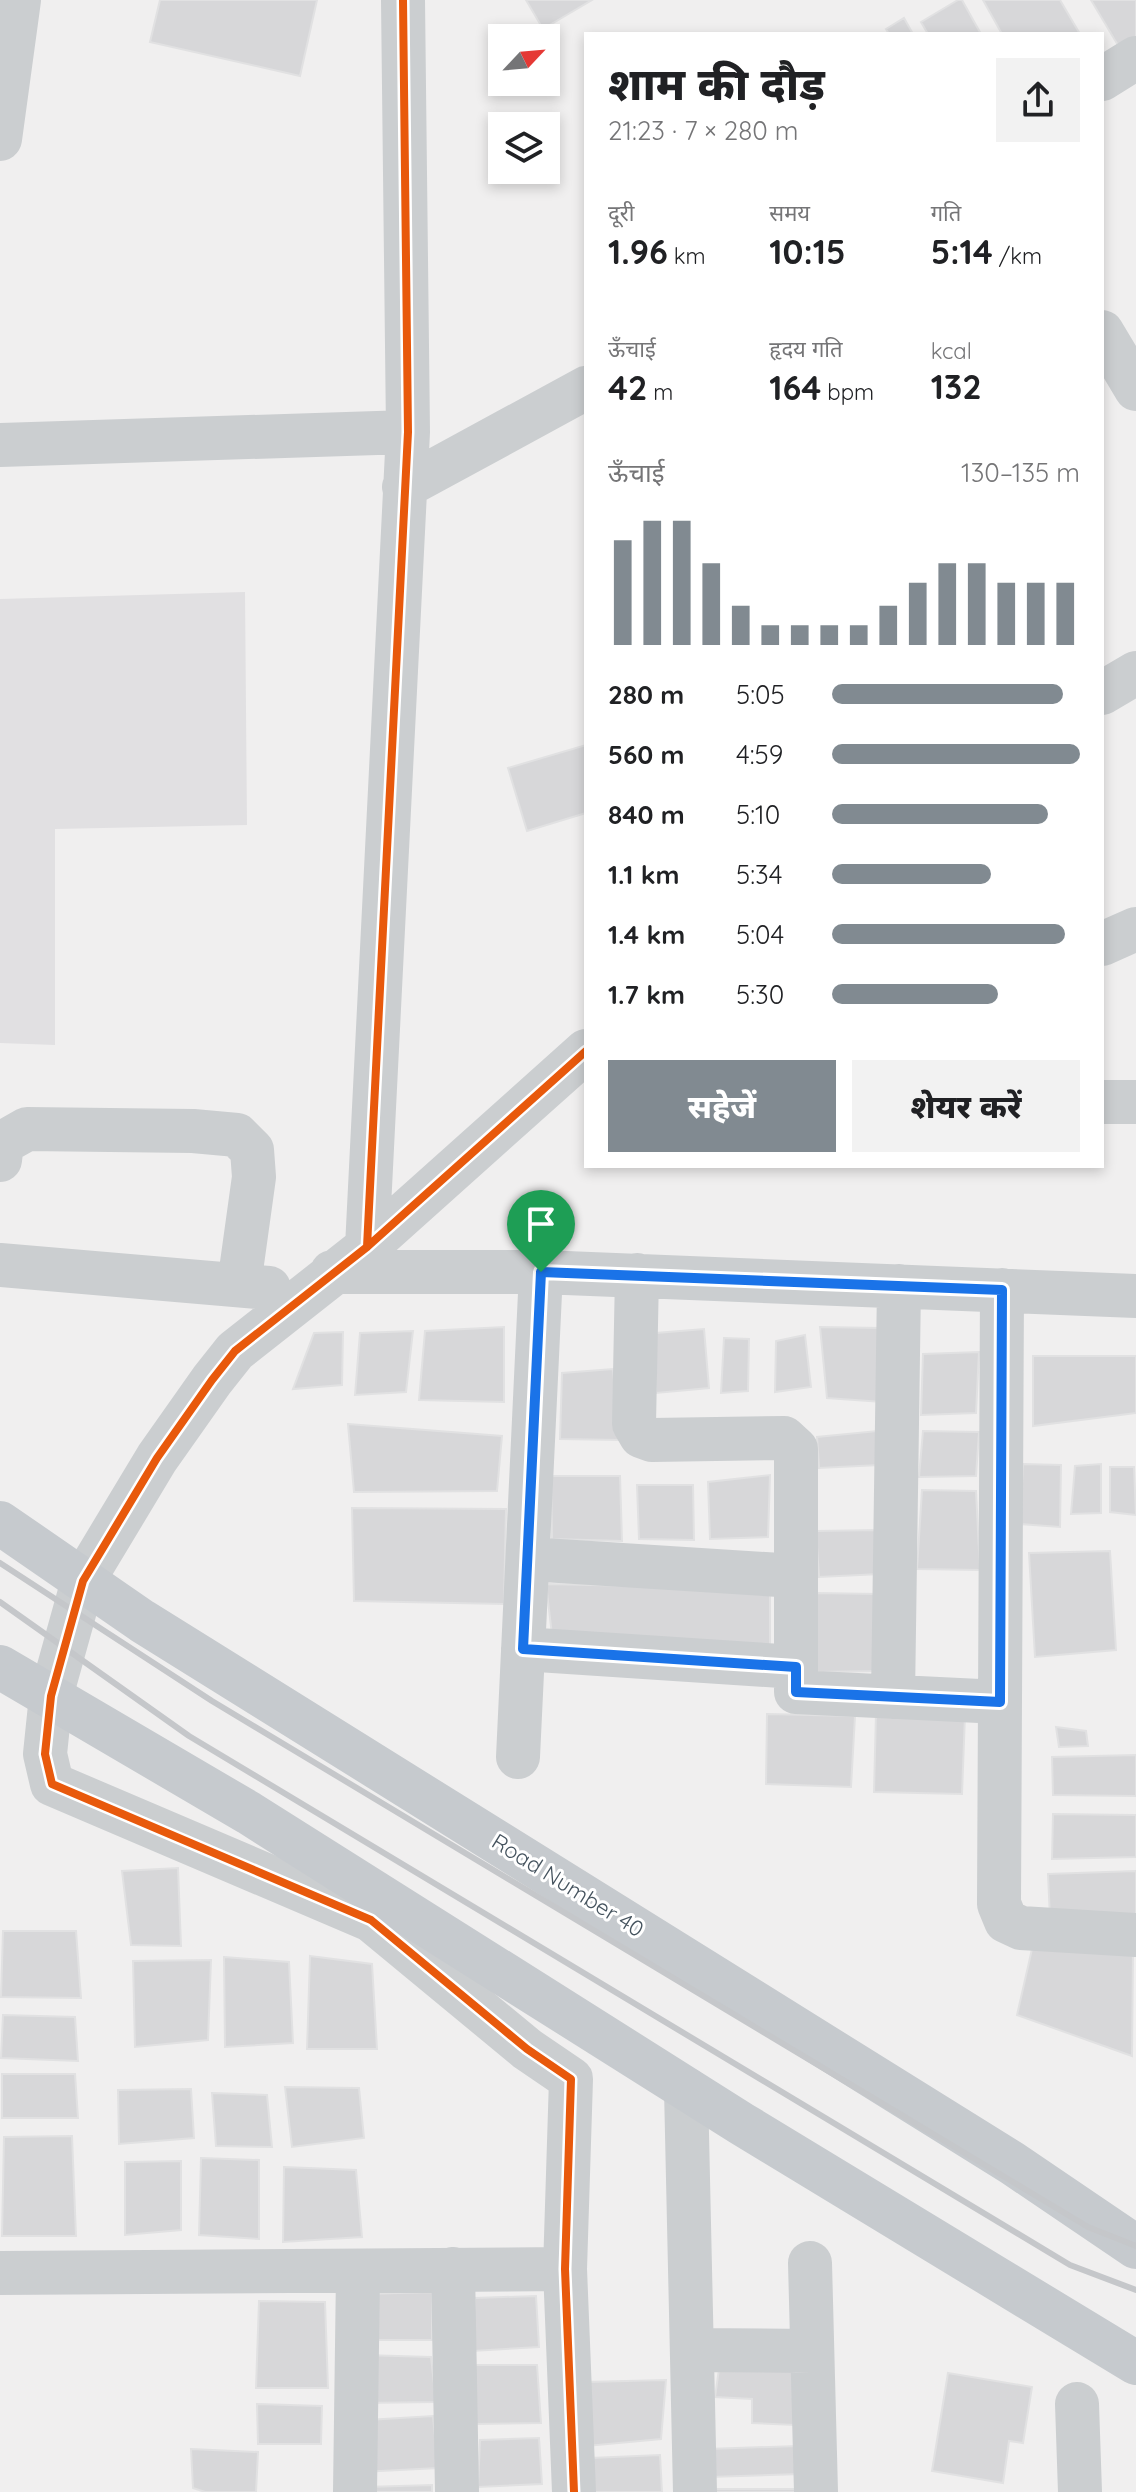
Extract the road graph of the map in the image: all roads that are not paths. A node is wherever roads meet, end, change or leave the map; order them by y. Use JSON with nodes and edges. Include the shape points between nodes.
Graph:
{"nodes":[{"id":1,"x":19,"y":0,"type":"edge"},
{"id":2,"x":403,"y":0,"type":"edge"},
{"id":3,"x":1136,"y":58,"type":"edge"},
{"id":4,"x":1104,"y":78,"type":"edge"},
{"id":5,"x":0,"y":139,"type":"edge"},
{"id":6,"x":1104,"y":336,"type":"edge"},
{"id":7,"x":1125,"y":378,"type":"edge"},
{"id":8,"x":584,"y":389,"type":"edge"},
{"id":9,"x":408,"y":432,"type":"junction"},
{"id":10,"x":0,"y":445,"type":"edge"},
{"id":11,"x":404,"y":487,"type":"junction"},
{"id":12,"x":1136,"y":673,"type":"edge"},
{"id":13,"x":1104,"y":692,"type":"edge"},
{"id":14,"x":1136,"y":929,"type":"edge"},
{"id":15,"x":1104,"y":943,"type":"edge"},
{"id":16,"x":576,"y":1068,"type":"edge"},
{"id":17,"x":1104,"y":1102,"type":"edge"},
{"id":18,"x":1136,"y":1102,"type":"edge"},
{"id":19,"x":0,"y":1160,"type":"edge"},
{"id":20,"x":367,"y":1247,"type":"junction"},
{"id":21,"x":0,"y":1265,"type":"edge"},
{"id":22,"x":541,"y":1272,"type":"junction"},
{"id":23,"x":637,"y":1275,"type":"junction"},
{"id":24,"x":320,"y":1282,"type":"junction"},
{"id":25,"x":239,"y":1285,"type":"junction"},
{"id":26,"x":899,"y":1286,"type":"junction"},
{"id":27,"x":1002,"y":1290,"type":"junction"},
{"id":28,"x":1136,"y":1296,"type":"edge"},
{"id":29,"x":0,"y":1523,"type":"edge"},
{"id":30,"x":528,"y":1559,"type":"junction"},
{"id":31,"x":796,"y":1576,"type":"junction"},
{"id":32,"x":83,"y":1581,"type":"junction"},
{"id":33,"x":523,"y":1649,"type":"junction"},
{"id":34,"x":0,"y":1667,"type":"edge"},
{"id":35,"x":796,"y":1667,"type":"junction"},
{"id":36,"x":51,"y":1696,"type":"junction"},
{"id":37,"x":893,"y":1697,"type":"junction"},
{"id":38,"x":1000,"y":1702,"type":"junction"},
{"id":39,"x":518,"y":1757,"type":"dead end"},
{"id":40,"x":1136,"y":1935,"type":"edge"},
{"id":41,"x":686,"y":2089,"type":"junction"},
{"id":42,"x":1136,"y":2247,"type":"edge"},
{"id":43,"x":810,"y":2263,"type":"dead end"},
{"id":44,"x":453,"y":2269,"type":"junction"},
{"id":45,"x":565,"y":2269,"type":"junction"},
{"id":46,"x":0,"y":2273,"type":"edge"},
{"id":47,"x":358,"y":2273,"type":"junction"},
{"id":48,"x":693,"y":2350,"type":"junction"},
{"id":49,"x":812,"y":2351,"type":"junction"},
{"id":50,"x":1136,"y":2363,"type":"edge"},
{"id":51,"x":1077,"y":2404,"type":"dead end"},
{"id":52,"x":355,"y":2492,"type":"edge"},
{"id":53,"x":457,"y":2492,"type":"edge"},
{"id":54,"x":574,"y":2492,"type":"edge"},
{"id":55,"x":695,"y":2492,"type":"edge"},
{"id":56,"x":816,"y":2492,"type":"edge"},
{"id":57,"x":1080,"y":2492,"type":"edge"}],
"edges":[{"from":1,"to":5,"type":"street"},
{"from":2,"to":9,"type":"street"},
{"from":3,"to":4,"type":"street"},
{"from":6,"to":7,"type":"street"},
{"from":8,"to":11,"type":"street"},
{"from":9,"to":10,"type":"street"},
{"from":9,"to":11,"type":"street"},
{"from":11,"to":20,"type":"street"},
{"from":12,"to":13,"type":"street"},
{"from":14,"to":15,"type":"street"},
{"from":16,"to":20,"type":"street"},
{"from":17,"to":18,"type":"street"},
{"from":19,"to":25,"type":"street","via":[[2,1143],[27,1129],[237,1135],[252,1150],[254,1177]]},
{"from":20,"to":24,"type":"street"},
{"from":21,"to":25,"type":"street"},
{"from":22,"to":23,"type":"street"},
{"from":22,"to":24,"type":"street"},
{"from":22,"to":30,"type":"street"},
{"from":23,"to":26,"type":"street"},
{"from":23,"to":31,"type":"street","via":[[634,1424],[641,1436],[652,1440],[784,1438],[796,1449]]},
{"from":24,"to":25,"type":"street"},
{"from":24,"to":32,"type":"street","via":[[235,1351],[212,1380],[157,1458]]},
{"from":26,"to":27,"type":"street"},
{"from":26,"to":37,"type":"street"},
{"from":27,"to":28,"type":"street"},
{"from":27,"to":38,"type":"street"},
{"from":29,"to":32,"type":"main road","name":"Road Number 40"},
{"from":30,"to":31,"type":"street"},
{"from":30,"to":33,"type":"street"},
{"from":31,"to":35,"type":"street"},
{"from":32,"to":36,"type":"street"},
{"from":32,"to":42,"type":"main road","name":"Road Number 40","via":[[1012,2163]]},
{"from":33,"to":35,"type":"street"},
{"from":33,"to":39,"type":"street"},
{"from":34,"to":36,"type":"main road"},
{"from":35,"to":37,"type":"street","via":[[796,1692]]},
{"from":36,"to":41,"type":"main road","via":[[249,1813]]},
{"from":36,"to":45,"type":"street","via":[[45,1754],[52,1784],[371,1920],[571,2079]]},
{"from":37,"to":38,"type":"street"},
{"from":38,"to":40,"type":"street","via":[[1001,1913],[1021,1928]]},
{"from":41,"to":48,"type":"street"},
{"from":41,"to":50,"type":"main road"},
{"from":43,"to":49,"type":"street"},
{"from":44,"to":45,"type":"street"},
{"from":44,"to":47,"type":"street"},
{"from":44,"to":53,"type":"street"},
{"from":45,"to":54,"type":"street"},
{"from":46,"to":47,"type":"street"},
{"from":47,"to":52,"type":"street"},
{"from":48,"to":49,"type":"street"},
{"from":48,"to":55,"type":"street"},
{"from":49,"to":56,"type":"street"},
{"from":51,"to":57,"type":"street"}]}
